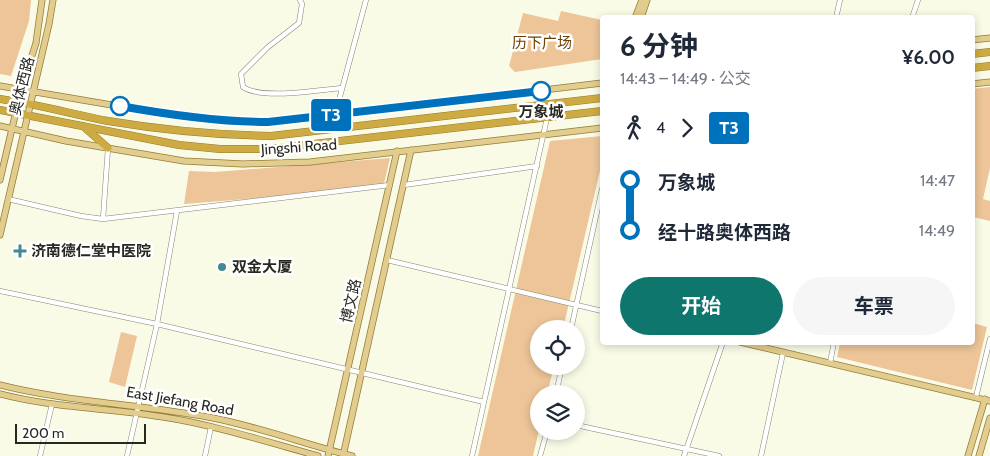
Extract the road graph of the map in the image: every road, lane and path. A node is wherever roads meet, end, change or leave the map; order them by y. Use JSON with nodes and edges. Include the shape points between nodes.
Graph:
{"nodes":[{"id":1,"x":42,"y":0,"type":"edge"},
{"id":2,"x":52,"y":0,"type":"edge"},
{"id":3,"x":300,"y":0,"type":"edge"},
{"id":4,"x":366,"y":0,"type":"edge"},
{"id":5,"x":642,"y":0,"type":"edge"},
{"id":6,"x":647,"y":0,"type":"edge"},
{"id":7,"x":840,"y":0,"type":"edge"},
{"id":8,"x":918,"y":0,"type":"edge"},
{"id":9,"x":636,"y":15,"type":"edge"},
{"id":10,"x":642,"y":15,"type":"edge"},
{"id":11,"x":837,"y":15,"type":"edge"},
{"id":12,"x":913,"y":15,"type":"edge"},
{"id":13,"x":990,"y":38,"type":"edge"},
{"id":14,"x":975,"y":40,"type":"edge"},
{"id":15,"x":990,"y":52,"type":"edge"},
{"id":16,"x":975,"y":54,"type":"edge"},
{"id":17,"x":990,"y":66,"type":"edge"},
{"id":18,"x":975,"y":68,"type":"edge"},
{"id":19,"x":990,"y":82,"type":"edge"},
{"id":20,"x":600,"y":83,"type":"edge"},
{"id":21,"x":975,"y":84,"type":"edge"},
{"id":22,"x":0,"y":86,"type":"edge"},
{"id":23,"x":342,"y":88,"type":"junction"},
{"id":24,"x":22,"y":90,"type":"junction"},
{"id":25,"x":33,"y":91,"type":"junction"},
{"id":26,"x":600,"y":98,"type":"edge"},
{"id":27,"x":0,"y":99,"type":"edge"},
{"id":28,"x":19,"y":102,"type":"junction"},
{"id":29,"x":30,"y":103,"type":"junction"},
{"id":30,"x":0,"y":110,"type":"edge"},
{"id":31,"x":600,"y":112,"type":"edge"},
{"id":32,"x":17,"y":113,"type":"junction"},
{"id":33,"x":27,"y":115,"type":"junction"},
{"id":34,"x":335,"y":115,"type":"junction"},
{"id":35,"x":548,"y":118,"type":"junction"},
{"id":36,"x":0,"y":126,"type":"edge"},
{"id":37,"x":83,"y":126,"type":"junction"},
{"id":38,"x":14,"y":128,"type":"junction"},
{"id":39,"x":600,"y":128,"type":"edge"},
{"id":40,"x":24,"y":132,"type":"junction"},
{"id":41,"x":544,"y":134,"type":"junction"},
{"id":42,"x":108,"y":148,"type":"junction"},
{"id":43,"x":411,"y":150,"type":"junction"},
{"id":44,"x":397,"y":151,"type":"junction"},
{"id":45,"x":537,"y":166,"type":"junction"},
{"id":46,"x":0,"y":180,"type":"edge"},
{"id":47,"x":390,"y":185,"type":"junction"},
{"id":48,"x":404,"y":185,"type":"junction"},
{"id":49,"x":600,"y":198,"type":"edge"},
{"id":50,"x":8,"y":199,"type":"junction"},
{"id":51,"x":177,"y":211,"type":"junction"},
{"id":52,"x":103,"y":219,"type":"junction"},
{"id":53,"x":0,"y":236,"type":"edge"},
{"id":54,"x":387,"y":260,"type":"junction"},
{"id":55,"x":509,"y":290,"type":"junction"},
{"id":56,"x":0,"y":291,"type":"edge"},
{"id":57,"x":577,"y":306,"type":"junction"},
{"id":58,"x":600,"y":311,"type":"edge"},
{"id":59,"x":574,"y":320,"type":"edge"},
{"id":60,"x":157,"y":324,"type":"junction"},
{"id":61,"x":990,"y":339,"type":"edge"},
{"id":62,"x":722,"y":345,"type":"edge"},
{"id":63,"x":752,"y":345,"type":"edge"},
{"id":64,"x":833,"y":345,"type":"edge"},
{"id":65,"x":783,"y":353,"type":"junction"},
{"id":66,"x":830,"y":363,"type":"junction"},
{"id":67,"x":348,"y":371,"type":"junction"},
{"id":68,"x":362,"y":374,"type":"junction"},
{"id":69,"x":0,"y":385,"type":"edge"},
{"id":70,"x":0,"y":394,"type":"edge"},
{"id":71,"x":976,"y":397,"type":"junction"},
{"id":72,"x":988,"y":400,"type":"edge"},
{"id":73,"x":484,"y":402,"type":"junction"},
{"id":74,"x":52,"y":404,"type":"junction"},
{"id":75,"x":139,"y":406,"type":"junction"},
{"id":76,"x":137,"y":413,"type":"junction"},
{"id":77,"x":990,"y":418,"type":"edge"},
{"id":78,"x":211,"y":426,"type":"junction"},
{"id":79,"x":585,"y":428,"type":"edge"},
{"id":80,"x":544,"y":440,"type":"edge"},
{"id":81,"x":686,"y":450,"type":"junction"},
{"id":82,"x":329,"y":453,"type":"edge"},
{"id":83,"x":344,"y":455,"type":"edge"},
{"id":84,"x":40,"y":456,"type":"edge"},
{"id":85,"x":127,"y":456,"type":"edge"},
{"id":86,"x":204,"y":456,"type":"edge"},
{"id":87,"x":318,"y":456,"type":"edge"},
{"id":88,"x":352,"y":456,"type":"edge"},
{"id":89,"x":472,"y":456,"type":"edge"},
{"id":90,"x":540,"y":456,"type":"edge"},
{"id":91,"x":684,"y":456,"type":"edge"},
{"id":92,"x":719,"y":456,"type":"edge"},
{"id":93,"x":761,"y":456,"type":"edge"},
{"id":94,"x":968,"y":456,"type":"edge"},
{"id":95,"x":979,"y":456,"type":"edge"}],
"edges":[{"from":1,"to":24,"type":"main road","name":"奥体西路","via":[[36,43]]},
{"from":2,"to":25,"type":"main road","name":"奥体西路"},
{"from":3,"to":23,"type":"street","via":[[299,23],[248,65],[241,74],[242,87],[249,91],[275,93]]},
{"from":4,"to":23,"type":"street"},
{"from":5,"to":9,"type":"main road"},
{"from":6,"to":10,"type":"main road"},
{"from":7,"to":11,"type":"street"},
{"from":8,"to":12,"type":"street"},
{"from":13,"to":14,"type":"main road"},
{"from":15,"to":16,"type":"highway"},
{"from":17,"to":18,"type":"highway"},
{"from":19,"to":21,"type":"main road"},
{"from":20,"to":34,"type":"main road","name":"Jingshi Road"},
{"from":22,"to":24,"type":"main road","name":"Jingshi Road"},
{"from":23,"to":34,"type":"street"},
{"from":24,"to":25,"type":"main road","name":"Jingshi Road"},
{"from":24,"to":28,"type":"main road","name":"奥体西路"},
{"from":25,"to":29,"type":"main road","name":"奥体西路"},
{"from":25,"to":34,"type":"main road","name":"Jingshi Road","via":[[182,117],[236,122]]},
{"from":26,"to":29,"type":"highway","name":"Jingshi Road","via":[[271,136],[182,131],[109,121]]},
{"from":27,"to":28,"type":"highway","name":"Jingshi Road"},
{"from":28,"to":29,"type":"highway","name":"Jingshi Road"},
{"from":28,"to":32,"type":"main road","name":"奥体西路"},
{"from":29,"to":33,"type":"main road","name":"奥体西路"},
{"from":30,"to":32,"type":"highway"},
{"from":31,"to":35,"type":"highway","name":"Jingshi Road"},
{"from":32,"to":33,"type":"highway","name":"Jingshi Road"},
{"from":32,"to":38,"type":"main road","name":"奥体西路"},
{"from":33,"to":37,"type":"highway","name":"Jingshi Road"},
{"from":33,"to":40,"type":"main road","name":"奥体西路"},
{"from":35,"to":37,"type":"highway","name":"Jingshi Road","via":[[270,150],[179,144]]},
{"from":35,"to":41,"type":"street"},
{"from":36,"to":38,"type":"main road","name":"Jingshi Road"},
{"from":37,"to":42,"type":"highway"},
{"from":38,"to":40,"type":"main road","name":"Jingshi Road"},
{"from":38,"to":46,"type":"main road","name":"奥体西路"},
{"from":39,"to":41,"type":"main road","name":"Jingshi Road"},
{"from":40,"to":42,"type":"main road","name":"Jingshi Road"},
{"from":40,"to":50,"type":"main road","name":"奥体西路"},
{"from":41,"to":43,"type":"main road","name":"Jingshi Road"},
{"from":41,"to":45,"type":"street"},
{"from":42,"to":44,"type":"main road","name":"Jingshi Road","via":[[184,161],[243,164],[310,162]]},
{"from":42,"to":52,"type":"street"},
{"from":43,"to":44,"type":"main road","name":"Jingshi Road"},
{"from":43,"to":48,"type":"main road","name":"博文路"},
{"from":44,"to":47,"type":"main road","name":"博文路"},
{"from":45,"to":48,"type":"street"},
{"from":45,"to":55,"type":"street"},
{"from":47,"to":51,"type":"street"},
{"from":47,"to":67,"type":"main road","name":"博文路"},
{"from":48,"to":54,"type":"main road","name":"博文路"},
{"from":49,"to":57,"type":"street"},
{"from":50,"to":52,"type":"street"},
{"from":50,"to":53,"type":"main road","name":"奥体西路"},
{"from":51,"to":52,"type":"street"},
{"from":51,"to":60,"type":"street"},
{"from":54,"to":55,"type":"street"},
{"from":54,"to":68,"type":"main road","name":"博文路"},
{"from":55,"to":57,"type":"street"},
{"from":55,"to":73,"type":"street"},
{"from":56,"to":60,"type":"street"},
{"from":57,"to":58,"type":"street"},
{"from":57,"to":59,"type":"street"},
{"from":60,"to":67,"type":"street"},
{"from":60,"to":75,"type":"street"},
{"from":61,"to":71,"type":"street"},
{"from":62,"to":81,"type":"street"},
{"from":63,"to":65,"type":"main road"},
{"from":64,"to":66,"type":"street"},
{"from":65,"to":66,"type":"main road"},
{"from":65,"to":93,"type":"street"},
{"from":66,"to":71,"type":"main road"},
{"from":67,"to":68,"type":"street"},
{"from":67,"to":82,"type":"main road","name":"博文路"},
{"from":68,"to":73,"type":"street"},
{"from":68,"to":83,"type":"main road","name":"博文路"},
{"from":69,"to":75,"type":"main road","name":"East Jiefang Road","via":[[47,395]]},
{"from":70,"to":74,"type":"main road","name":"East Jiefang Road"},
{"from":71,"to":72,"type":"main road"},
{"from":72,"to":94,"type":"main road"},
{"from":73,"to":89,"type":"street"},
{"from":74,"to":76,"type":"main road","name":"East Jiefang Road"},
{"from":74,"to":84,"type":"street"},
{"from":75,"to":76,"type":"street"},
{"from":75,"to":82,"type":"main road","name":"East Jiefang Road","via":[[211,417]]},
{"from":76,"to":78,"type":"main road","name":"East Jiefang Road"},
{"from":76,"to":85,"type":"street"},
{"from":77,"to":95,"type":"main road"},
{"from":78,"to":86,"type":"street"},
{"from":78,"to":87,"type":"main road","name":"East Jiefang Road"},
{"from":79,"to":81,"type":"street"},
{"from":80,"to":90,"type":"street"},
{"from":81,"to":91,"type":"street"},
{"from":81,"to":92,"type":"street"},
{"from":82,"to":83,"type":"main road","name":"East Jiefang Road"},
{"from":83,"to":88,"type":"main road","name":"East Jiefang Road"}]}
